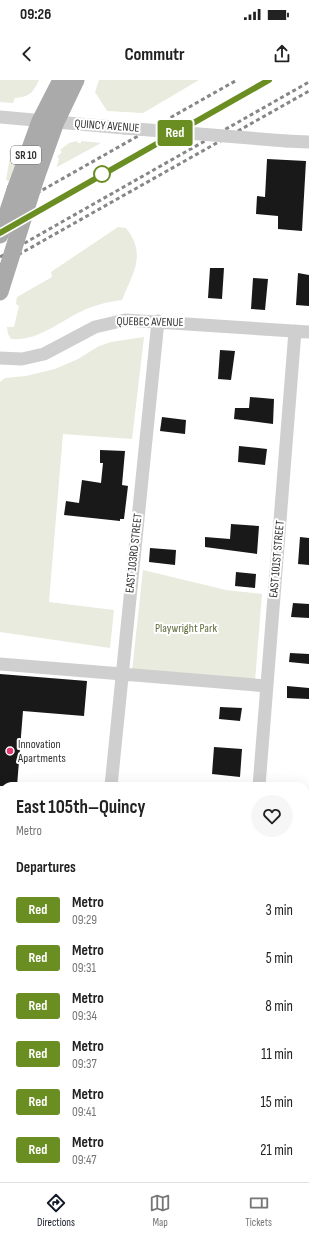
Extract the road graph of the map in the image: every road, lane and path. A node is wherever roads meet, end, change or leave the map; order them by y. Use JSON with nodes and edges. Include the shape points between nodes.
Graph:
{"nodes":[{"id":1,"x":60,"y":80,"type":"edge"},
{"id":2,"x":76,"y":80,"type":"edge"},
{"id":3,"x":0,"y":118,"type":"edge"},
{"id":4,"x":48,"y":122,"type":"junction"},
{"id":5,"x":309,"y":142,"type":"edge"},
{"id":6,"x":0,"y":235,"type":"edge"},
{"id":7,"x":0,"y":292,"type":"edge"},
{"id":8,"x":158,"y":321,"type":"junction"},
{"id":9,"x":295,"y":331,"type":"junction"},
{"id":10,"x":309,"y":332,"type":"edge"},
{"id":11,"x":0,"y":358,"type":"edge"},
{"id":12,"x":0,"y":664,"type":"edge"},
{"id":13,"x":122,"y":674,"type":"junction"},
{"id":14,"x":267,"y":686,"type":"junction"},
{"id":15,"x":111,"y":782,"type":"edge"},
{"id":16,"x":260,"y":782,"type":"edge"}],
"edges":[{"from":1,"to":4,"type":"main road","number":"SR 10"},
{"from":2,"to":4,"type":"main road","number":"SR 10"},
{"from":3,"to":4,"type":"street","name":"QUINCY AVENUE"},
{"from":4,"to":5,"type":"street","name":"QUINCY AVENUE","bridge":true},
{"from":4,"to":6,"type":"main road","number":"SR 10","bridge":true,"via":[[15,190]]},
{"from":4,"to":7,"type":"main road","number":"SR 10","bridge":true,"via":[[36,178]]},
{"from":8,"to":9,"type":"street","name":"QUEBEC AVENUE"},
{"from":8,"to":11,"type":"street","name":"QUEBEC AVENUE","via":[[110,322],[94,327],[44,354],[22,359]]},
{"from":8,"to":13,"type":"street","name":"EAST 103RD STREET"},
{"from":9,"to":10,"type":"street","name":"QUEBEC AVENUE"},
{"from":9,"to":14,"type":"street","name":"EAST 101ST STREET"},
{"from":12,"to":13,"type":"street"},
{"from":13,"to":14,"type":"street"},
{"from":13,"to":15,"type":"street","name":"EAST 103RD STREET"},
{"from":14,"to":16,"type":"street","name":"EAST 101ST STREET"}]}
